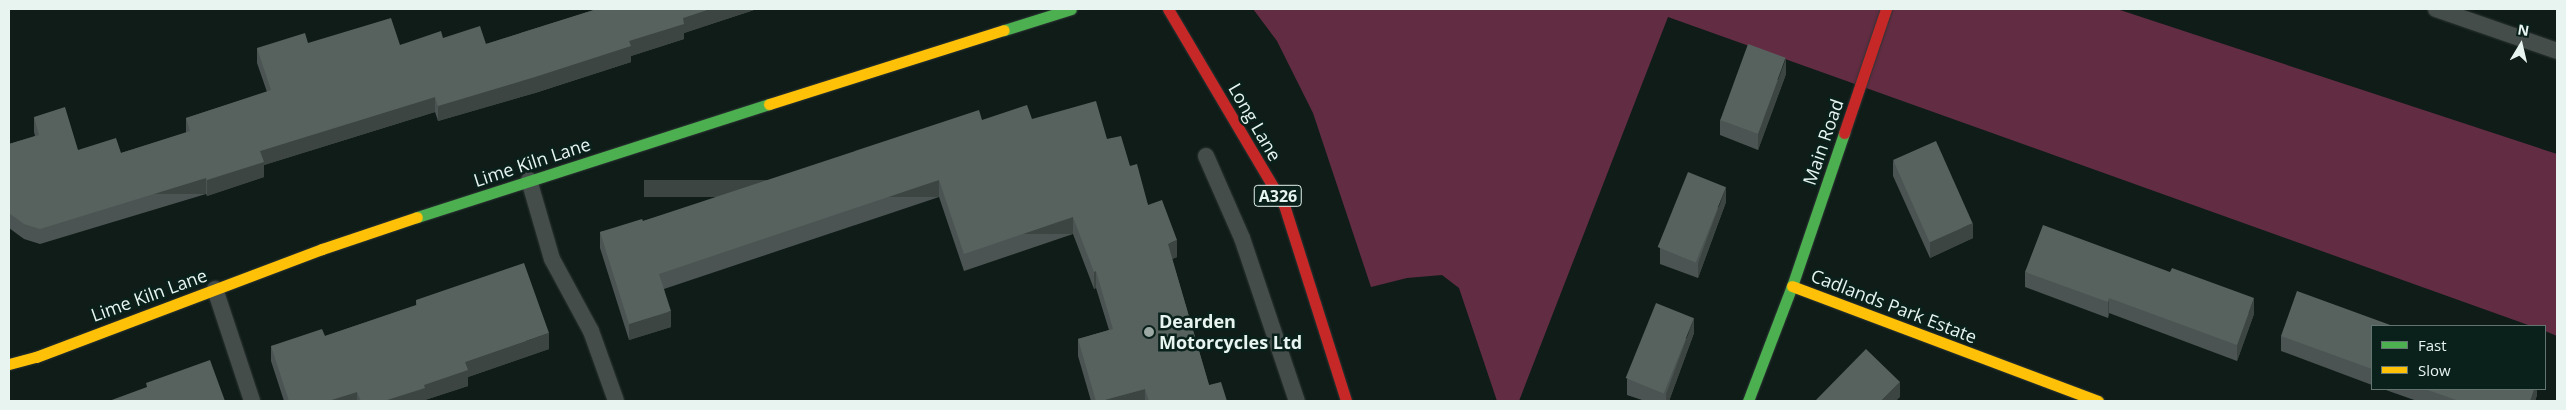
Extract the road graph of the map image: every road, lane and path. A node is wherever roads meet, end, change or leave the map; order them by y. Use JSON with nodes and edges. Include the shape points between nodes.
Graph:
{"nodes":[{"id":1,"x":1071,"y":9,"type":"edge"},
{"id":2,"x":1168,"y":9,"type":"edge"},
{"id":3,"x":1886,"y":9,"type":"edge"},
{"id":4,"x":2436,"y":9,"type":"edge"},
{"id":5,"x":2557,"y":51,"type":"edge"},
{"id":6,"x":1206,"y":156,"type":"dead end"},
{"id":7,"x":529,"y":180,"type":"junction"},
{"id":8,"x":1792,"y":286,"type":"junction"},
{"id":9,"x":215,"y":289,"type":"junction"},
{"id":10,"x":9,"y":364,"type":"edge"},
{"id":11,"x":252,"y":401,"type":"edge"},
{"id":12,"x":616,"y":401,"type":"edge"},
{"id":13,"x":1298,"y":401,"type":"edge"},
{"id":14,"x":1346,"y":401,"type":"edge"},
{"id":15,"x":1748,"y":401,"type":"edge"},
{"id":16,"x":2098,"y":401,"type":"edge"}],
"edges":[{"from":1,"to":7,"type":"street","name":"Lime Kiln Lane"},
{"from":2,"to":14,"type":"street","name":"Long Lane","number":"A326","via":[[1284,206]]},
{"from":3,"to":8,"type":"street","name":"Main Road"},
{"from":4,"to":5,"type":"lane"},
{"from":6,"to":13,"type":"lane","via":[[1242,238]]},
{"from":7,"to":9,"type":"street","name":"Lime Kiln Lane","via":[[322,249]]},
{"from":7,"to":12,"type":"lane","via":[[552,258],[591,331]]},
{"from":8,"to":15,"type":"street","name":"Cadlands Park Estate"},
{"from":8,"to":16,"type":"street","name":"Cadlands Park Estate"},
{"from":9,"to":10,"type":"street","name":"Lime Kiln Lane","via":[[36,357]]},
{"from":9,"to":11,"type":"lane"}]}
